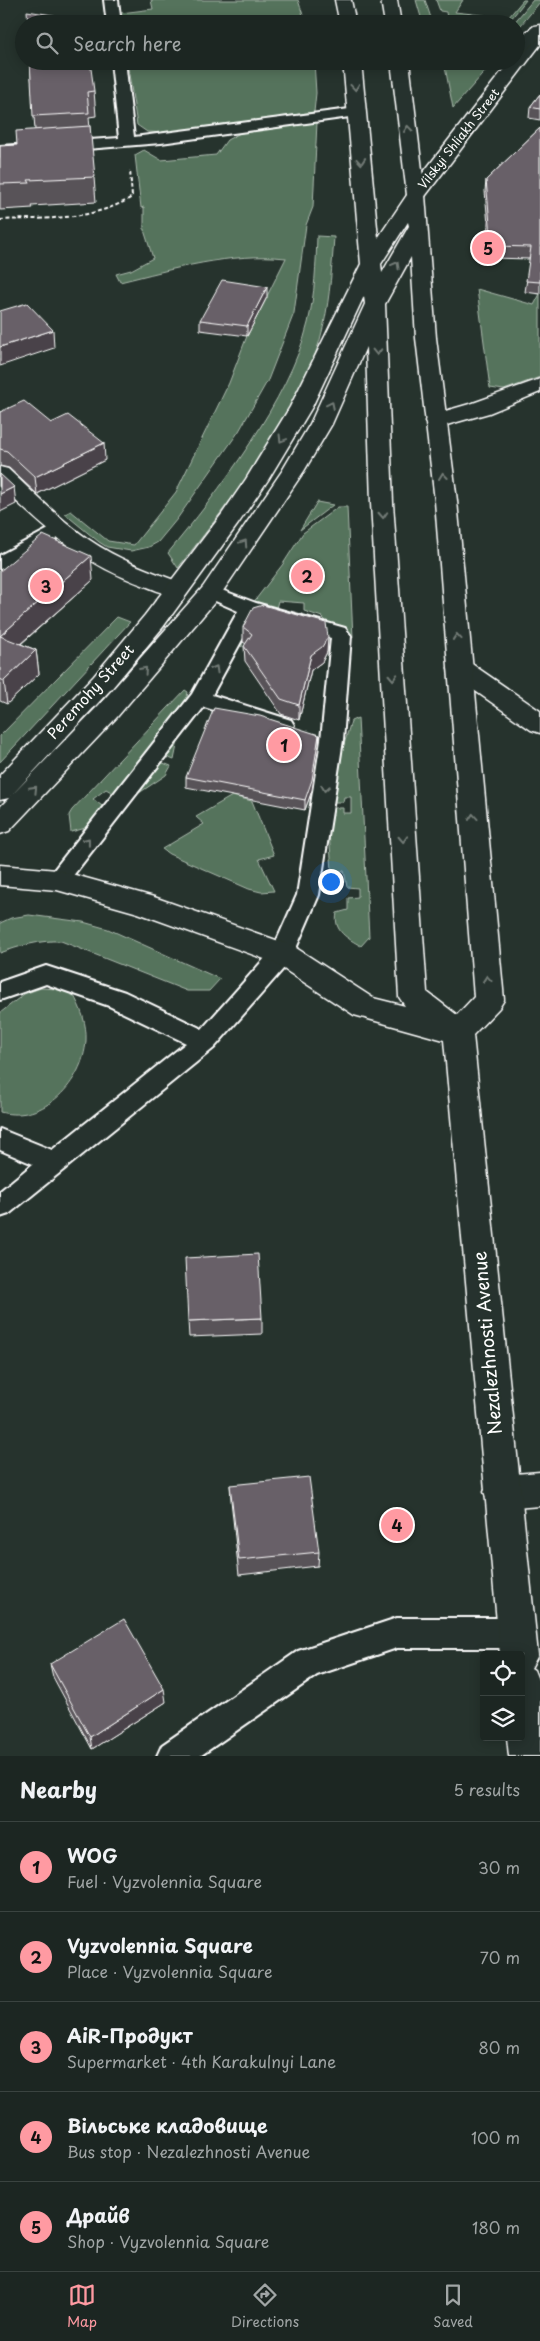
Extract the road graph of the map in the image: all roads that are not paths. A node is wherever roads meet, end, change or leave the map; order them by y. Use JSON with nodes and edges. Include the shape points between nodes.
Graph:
{"nodes":[{"id":1,"x":111,"y":0,"type":"edge"},
{"id":2,"x":343,"y":0,"type":"edge"},
{"id":3,"x":388,"y":0,"type":"edge"},
{"id":4,"x":113,"y":15,"type":"edge"},
{"id":5,"x":346,"y":15,"type":"edge"},
{"id":6,"x":391,"y":15,"type":"edge"},
{"id":7,"x":540,"y":30,"type":"edge"},
{"id":8,"x":540,"y":34,"type":"edge"},
{"id":9,"x":525,"y":41,"type":"edge"},
{"id":10,"x":525,"y":53,"type":"edge"},
{"id":11,"x":119,"y":70,"type":"edge"},
{"id":12,"x":353,"y":70,"type":"edge"},
{"id":13,"x":401,"y":70,"type":"edge"},
{"id":14,"x":512,"y":70,"type":"edge"},
{"id":15,"x":357,"y":112,"type":"junction"},
{"id":16,"x":127,"y":140,"type":"junction"},
{"id":17,"x":0,"y":151,"type":"edge"},
{"id":18,"x":416,"y":195,"type":"junction"},
{"id":19,"x":418,"y":226,"type":"junction"},
{"id":20,"x":372,"y":263,"type":"junction"},
{"id":21,"x":376,"y":304,"type":"junction"},
{"id":22,"x":540,"y":385,"type":"edge"},
{"id":23,"x":436,"y":421,"type":"junction"},
{"id":24,"x":0,"y":474,"type":"edge"},
{"id":25,"x":60,"y":529,"type":"junction"},
{"id":26,"x":0,"y":562,"type":"edge"},
{"id":27,"x":177,"y":589,"type":"junction"},
{"id":28,"x":211,"y":592,"type":"junction"},
{"id":29,"x":249,"y":608,"type":"junction"},
{"id":30,"x":460,"y":668,"type":"junction"},
{"id":31,"x":200,"y":698,"type":"junction"},
{"id":32,"x":540,"y":724,"type":"edge"},
{"id":33,"x":316,"y":735,"type":"junction"},
{"id":34,"x":0,"y":791,"type":"edge"},
{"id":35,"x":0,"y":824,"type":"edge"},
{"id":36,"x":0,"y":876,"type":"edge"},
{"id":37,"x":57,"y":880,"type":"junction"},
{"id":38,"x":283,"y":954,"type":"junction"},
{"id":39,"x":0,"y":991,"type":"edge"},
{"id":40,"x":458,"y":1032,"type":"junction"},
{"id":41,"x":205,"y":1041,"type":"junction"},
{"id":42,"x":0,"y":1139,"type":"edge"},
{"id":43,"x":54,"y":1162,"type":"junction"},
{"id":44,"x":0,"y":1206,"type":"edge"},
{"id":45,"x":540,"y":1489,"type":"edge"},
{"id":46,"x":502,"y":1492,"type":"junction"},
{"id":47,"x":518,"y":1644,"type":"edge"},
{"id":48,"x":522,"y":1696,"type":"edge"},
{"id":49,"x":173,"y":1756,"type":"edge"},
{"id":50,"x":528,"y":1756,"type":"edge"}],
"edges":[{"from":1,"to":4,"type":"lane"},
{"from":2,"to":5,"type":"main road"},
{"from":3,"to":6,"type":"main road"},
{"from":7,"to":9,"type":"main road"},
{"from":8,"to":10,"type":"main road","name":"Vilskyi Shliakh Street"},
{"from":11,"to":16,"type":"lane"},
{"from":12,"to":15,"type":"main road","one_way":true},
{"from":18,"to":13,"type":"main road","one_way":true},
{"from":14,"to":18,"type":"main road","name":"Vilskyi Shliakh Street"},
{"from":15,"to":16,"type":"lane","via":[[161,139]]},
{"from":15,"to":20,"type":"main road","one_way":true},
{"from":16,"to":17,"type":"lane"},
{"from":18,"to":19,"type":"main road"},
{"from":18,"to":20,"type":"main road","name":"Vilskyi Shliakh Street"},
{"from":21,"to":19,"type":"main road","one_way":true},
{"from":19,"to":23,"type":"main road"},
{"from":20,"to":21,"type":"main road"},
{"from":20,"to":27,"type":"main road","name":"Peremohy Street","one_way":true,"via":[[301,408],[257,480]]},
{"from":28,"to":21,"type":"main road","one_way":true,"via":[[321,424]]},
{"from":21,"to":40,"type":"main road","one_way":true,"via":[[382,503],[412,997]]},
{"from":22,"to":23,"type":"main road"},
{"from":30,"to":23,"type":"main road","one_way":true},
{"from":24,"to":25,"type":"main road"},
{"from":25,"to":26,"type":"lane"},
{"from":25,"to":27,"type":"main road","via":[[121,568]]},
{"from":27,"to":34,"type":"main road","name":"Peremohy Street","via":[[103,682]]},
{"from":28,"to":29,"type":"lane"},
{"from":35,"to":28,"type":"main road","one_way":true,"via":[[108,711]]},
{"from":31,"to":29,"type":"lane","one_way":true},
{"from":29,"to":33,"type":"lane","via":[[338,632],[341,636]]},
{"from":30,"to":32,"type":"main road"},
{"from":40,"to":30,"type":"main road","one_way":true,"via":[[489,1000]]},
{"from":31,"to":33,"type":"lane"},
{"from":37,"to":31,"type":"lane","one_way":true},
{"from":33,"to":38,"type":"lane","one_way":true,"via":[[308,895]]},
{"from":36,"to":37,"type":"main road"},
{"from":37,"to":38,"type":"main road","via":[[144,904]]},
{"from":38,"to":40,"type":"main road","via":[[364,1007]]},
{"from":38,"to":41,"type":"lane"},
{"from":39,"to":41,"type":"lane","via":[[46,975],[117,999]]},
{"from":40,"to":46,"type":"main road","name":"Nezalezhnosti Avenue"},
{"from":41,"to":43,"type":"lane"},
{"from":42,"to":43,"type":"lane"},
{"from":43,"to":44,"type":"lane"},
{"from":45,"to":46,"type":"main road"},
{"from":46,"to":47,"type":"main road","name":"Nezalezhnosti Avenue"},
{"from":47,"to":49,"type":"lane","via":[[397,1633],[309,1662]]},
{"from":48,"to":50,"type":"main road"}]}
